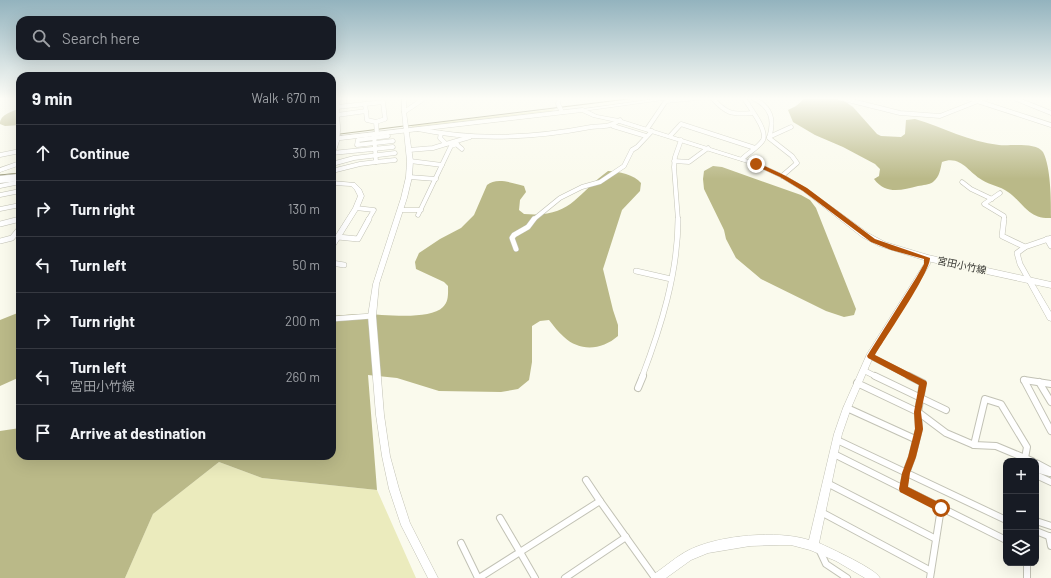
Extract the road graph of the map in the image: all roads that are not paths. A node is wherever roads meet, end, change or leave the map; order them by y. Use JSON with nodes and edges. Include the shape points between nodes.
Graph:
{"nodes":[{"id":1,"x":338,"y":125,"type":"edge"},
{"id":2,"x":376,"y":125,"type":"edge"},
{"id":3,"x":406,"y":125,"type":"edge"},
{"id":4,"x":452,"y":125,"type":"edge"},
{"id":5,"x":632,"y":125,"type":"edge"},
{"id":6,"x":652,"y":125,"type":"edge"},
{"id":7,"x":680,"y":125,"type":"edge"},
{"id":8,"x":684,"y":125,"type":"edge"},
{"id":9,"x":761,"y":125,"type":"edge"},
{"id":10,"x":772,"y":125,"type":"edge"},
{"id":11,"x":613,"y":126,"type":"joint"},
{"id":12,"x":791,"y":127,"type":"dead end"},
{"id":13,"x":418,"y":129,"type":"junction"},
{"id":14,"x":407,"y":130,"type":"junction"},
{"id":15,"x":648,"y":132,"type":"junction"},
{"id":16,"x":376,"y":133,"type":"junction"},
{"id":17,"x":441,"y":133,"type":"junction"},
{"id":18,"x":337,"y":136,"type":"edge"},
{"id":19,"x":388,"y":136,"type":"dead end"},
{"id":20,"x":472,"y":136,"type":"junction"},
{"id":21,"x":670,"y":136,"type":"junction"},
{"id":22,"x":769,"y":136,"type":"junction"},
{"id":23,"x":764,"y":138,"type":"junction"},
{"id":24,"x":681,"y":140,"type":"junction"},
{"id":25,"x":393,"y":141,"type":"dead end"},
{"id":26,"x":375,"y":143,"type":"junction"},
{"id":27,"x":456,"y":143,"type":"junction"},
{"id":28,"x":446,"y":144,"type":"junction"},
{"id":29,"x":358,"y":145,"type":"junction"},
{"id":30,"x":393,"y":147,"type":"dead end"},
{"id":31,"x":708,"y":148,"type":"junction"},
{"id":32,"x":755,"y":148,"type":"junction"},
{"id":33,"x":375,"y":149,"type":"junction"},
{"id":34,"x":462,"y":149,"type":"dead end"},
{"id":35,"x":409,"y":150,"type":"junction"},
{"id":36,"x":16,"y":152,"type":"edge"},
{"id":37,"x":356,"y":152,"type":"junction"},
{"id":38,"x":336,"y":153,"type":"edge"},
{"id":39,"x":395,"y":153,"type":"dead end"},
{"id":40,"x":0,"y":155,"type":"edge"},
{"id":41,"x":375,"y":155,"type":"junction"},
{"id":42,"x":360,"y":157,"type":"junction"},
{"id":43,"x":354,"y":158,"type":"junction"},
{"id":44,"x":742,"y":159,"type":"junction"},
{"id":45,"x":395,"y":160,"type":"dead end"},
{"id":46,"x":674,"y":161,"type":"junction"},
{"id":47,"x":376,"y":162,"type":"junction"},
{"id":48,"x":410,"y":162,"type":"junction"},
{"id":49,"x":336,"y":163,"type":"edge"},
{"id":50,"x":362,"y":163,"type":"junction"},
{"id":51,"x":16,"y":164,"type":"edge"},
{"id":52,"x":442,"y":165,"type":"junction"},
{"id":53,"x":0,"y":170,"type":"edge"},
{"id":54,"x":336,"y":170,"type":"edge"},
{"id":55,"x":782,"y":176,"type":"junction"},
{"id":56,"x":16,"y":177,"type":"edge"},
{"id":57,"x":409,"y":178,"type":"junction"},
{"id":58,"x":0,"y":179,"type":"edge"},
{"id":59,"x":16,"y":179,"type":"edge"},
{"id":60,"x":436,"y":179,"type":"junction"},
{"id":61,"x":962,"y":182,"type":"dead end"},
{"id":62,"x":16,"y":183,"type":"edge"},
{"id":63,"x":336,"y":183,"type":"edge"},
{"id":64,"x":0,"y":186,"type":"edge"},
{"id":65,"x":16,"y":192,"type":"edge"},
{"id":66,"x":1000,"y":193,"type":"dead end"},
{"id":67,"x":0,"y":195,"type":"edge"},
{"id":68,"x":992,"y":199,"type":"junction"},
{"id":69,"x":16,"y":205,"type":"edge"},
{"id":70,"x":356,"y":208,"type":"junction"},
{"id":71,"x":0,"y":209,"type":"edge"},
{"id":72,"x":400,"y":210,"type":"junction"},
{"id":73,"x":421,"y":210,"type":"junction"},
{"id":74,"x":418,"y":216,"type":"dead end"},
{"id":75,"x":16,"y":220,"type":"edge"},
{"id":76,"x":0,"y":224,"type":"edge"},
{"id":77,"x":16,"y":233,"type":"edge"},
{"id":78,"x":338,"y":237,"type":"junction"},
{"id":79,"x":1049,"y":239,"type":"edge"},
{"id":80,"x":336,"y":240,"type":"edge"},
{"id":81,"x":0,"y":241,"type":"edge"},
{"id":82,"x":1051,"y":246,"type":"edge"},
{"id":83,"x":1024,"y":247,"type":"junction"},
{"id":84,"x":516,"y":249,"type":"dead end"},
{"id":85,"x":927,"y":258,"type":"junction"},
{"id":86,"x":336,"y":264,"type":"edge"},
{"id":87,"x":344,"y":265,"type":"dead end"},
{"id":88,"x":636,"y":271,"type":"dead end"},
{"id":89,"x":671,"y":279,"type":"junction"},
{"id":90,"x":1029,"y":280,"type":"junction"},
{"id":91,"x":1051,"y":285,"type":"edge"},
{"id":92,"x":372,"y":316,"type":"junction"},
{"id":93,"x":336,"y":318,"type":"edge"},
{"id":94,"x":1051,"y":318,"type":"edge"},
{"id":95,"x":870,"y":356,"type":"junction"},
{"id":96,"x":863,"y":370,"type":"junction"},
{"id":97,"x":1039,"y":382,"type":"junction"},
{"id":98,"x":857,"y":383,"type":"junction"},
{"id":99,"x":1051,"y":384,"type":"edge"},
{"id":100,"x":638,"y":388,"type":"dead end"},
{"id":101,"x":921,"y":398,"type":"junction"},
{"id":102,"x":1051,"y":402,"type":"edge"},
{"id":103,"x":847,"y":408,"type":"junction"},
{"id":104,"x":946,"y":410,"type":"dead end"},
{"id":105,"x":918,"y":412,"type":"junction"},
{"id":106,"x":1051,"y":431,"type":"edge"},
{"id":107,"x":915,"y":439,"type":"junction"},
{"id":108,"x":837,"y":440,"type":"junction"},
{"id":109,"x":974,"y":445,"type":"junction"},
{"id":110,"x":834,"y":454,"type":"junction"},
{"id":111,"x":1026,"y":458,"type":"edge"},
{"id":112,"x":1028,"y":458,"type":"edge"},
{"id":113,"x":1039,"y":465,"type":"edge"},
{"id":114,"x":1039,"y":470,"type":"edge"},
{"id":115,"x":1051,"y":472,"type":"edge"},
{"id":116,"x":906,"y":473,"type":"junction"},
{"id":117,"x":1039,"y":476,"type":"edge"},
{"id":118,"x":586,"y":480,"type":"dead end"},
{"id":119,"x":1051,"y":482,"type":"edge"},
{"id":120,"x":827,"y":484,"type":"junction"},
{"id":121,"x":903,"y":489,"type":"junction"},
{"id":122,"x":600,"y":501,"type":"junction"},
{"id":123,"x":941,"y":508,"type":"junction"},
{"id":124,"x":821,"y":512,"type":"junction"},
{"id":125,"x":500,"y":518,"type":"dead end"},
{"id":126,"x":1003,"y":519,"type":"edge"},
{"id":127,"x":1039,"y":522,"type":"edge"},
{"id":128,"x":1051,"y":526,"type":"edge"},
{"id":129,"x":1039,"y":532,"type":"edge"},
{"id":130,"x":1050,"y":536,"type":"edge"},
{"id":131,"x":626,"y":537,"type":"junction"},
{"id":132,"x":1003,"y":539,"type":"edge"},
{"id":133,"x":936,"y":540,"type":"junction"},
{"id":134,"x":461,"y":543,"type":"dead end"},
{"id":135,"x":1051,"y":546,"type":"edge"},
{"id":136,"x":816,"y":547,"type":"junction"},
{"id":137,"x":520,"y":552,"type":"junction"},
{"id":138,"x":1027,"y":566,"type":"edge"},
{"id":139,"x":931,"y":575,"type":"edge"},
{"id":140,"x":433,"y":578,"type":"edge"},
{"id":141,"x":478,"y":578,"type":"edge"},
{"id":142,"x":535,"y":578,"type":"edge"},
{"id":143,"x":565,"y":578,"type":"edge"},
{"id":144,"x":656,"y":578,"type":"edge"},
{"id":145,"x":847,"y":578,"type":"edge"},
{"id":146,"x":875,"y":578,"type":"edge"},
{"id":147,"x":1027,"y":578,"type":"edge"}],
"edges":[{"from":1,"to":18,"type":"street"},
{"from":2,"to":16,"type":"street"},
{"from":3,"to":14,"type":"street"},
{"from":4,"to":13,"type":"main road","name":"宮田小竹線"},
{"from":5,"to":15,"type":"main road","name":"宮田小竹線"},
{"from":6,"to":15,"type":"street"},
{"from":7,"to":21,"type":"street"},
{"from":8,"to":32,"type":"street"},
{"from":9,"to":23,"type":"street"},
{"from":10,"to":22,"type":"street"},
{"from":11,"to":15,"type":"street"},
{"from":11,"to":20,"type":"street","via":[[512,136]]},
{"from":12,"to":22,"type":"street"},
{"from":13,"to":14,"type":"main road","name":"宮田小竹線"},
{"from":13,"to":17,"type":"street"},
{"from":14,"to":16,"type":"main road","name":"宮田小竹線"},
{"from":14,"to":35,"type":"street"},
{"from":15,"to":21,"type":"main road","name":"宮田小竹線"},
{"from":15,"to":84,"type":"street","via":[[632,150],[624,166],[600,182],[582,187],[560,198],[535,217],[524,230],[514,234],[512,238]]},
{"from":16,"to":18,"type":"main road","name":"宮田小竹線"},
{"from":16,"to":19,"type":"street"},
{"from":16,"to":26,"type":"street"},
{"from":16,"to":29,"type":"street","via":[[358,140]]},
{"from":17,"to":20,"type":"street"},
{"from":17,"to":28,"type":"street","via":[[440,138]]},
{"from":20,"to":27,"type":"street"},
{"from":21,"to":24,"type":"main road","name":"宮田小竹線"},
{"from":22,"to":23,"type":"street"},
{"from":22,"to":55,"type":"street","via":[[774,144],[797,163]]},
{"from":23,"to":32,"type":"street"},
{"from":24,"to":31,"type":"main road","name":"宮田小竹線"},
{"from":24,"to":46,"type":"street"},
{"from":25,"to":26,"type":"street"},
{"from":26,"to":29,"type":"street"},
{"from":26,"to":33,"type":"street"},
{"from":27,"to":28,"type":"street"},
{"from":27,"to":34,"type":"street"},
{"from":27,"to":52,"type":"street","via":[[451,146]]},
{"from":28,"to":35,"type":"street"},
{"from":29,"to":37,"type":"street"},
{"from":30,"to":33,"type":"street"},
{"from":31,"to":44,"type":"main road","name":"宮田小竹線"},
{"from":31,"to":46,"type":"street","via":[[689,162]]},
{"from":32,"to":44,"type":"street"},
{"from":33,"to":37,"type":"street"},
{"from":33,"to":41,"type":"street"},
{"from":35,"to":48,"type":"street"},
{"from":36,"to":40,"type":"street"},
{"from":37,"to":38,"type":"street"},
{"from":37,"to":43,"type":"street"},
{"from":39,"to":41,"type":"street"},
{"from":41,"to":42,"type":"street"},
{"from":41,"to":47,"type":"street"},
{"from":42,"to":43,"type":"street"},
{"from":42,"to":50,"type":"street"},
{"from":43,"to":49,"type":"street"},
{"from":44,"to":55,"type":"main road","name":"宮田小竹線"},
{"from":45,"to":47,"type":"street"},
{"from":46,"to":89,"type":"street","via":[[678,222]]},
{"from":47,"to":50,"type":"street"},
{"from":48,"to":52,"type":"street"},
{"from":48,"to":57,"type":"street"},
{"from":50,"to":54,"type":"street"},
{"from":51,"to":53,"type":"street"},
{"from":52,"to":60,"type":"street"},
{"from":55,"to":85,"type":"main road","name":"宮田小竹線","via":[[873,240]]},
{"from":56,"to":58,"type":"main road"},
{"from":57,"to":60,"type":"street"},
{"from":57,"to":72,"type":"street"},
{"from":58,"to":59,"type":"street"},
{"from":60,"to":73,"type":"street"},
{"from":61,"to":68,"type":"street"},
{"from":62,"to":64,"type":"street"},
{"from":63,"to":70,"type":"street","via":[[353,184],[358,189],[361,196]]},
{"from":65,"to":67,"type":"street"},
{"from":66,"to":68,"type":"street"},
{"from":68,"to":83,"type":"street","via":[[984,204],[1004,216],[1002,236]]},
{"from":69,"to":71,"type":"street"},
{"from":70,"to":78,"type":"street"},
{"from":70,"to":78,"type":"street","via":[[374,210],[358,239]]},
{"from":72,"to":73,"type":"street"},
{"from":72,"to":92,"type":"street","via":[[376,284]]},
{"from":73,"to":74,"type":"street"},
{"from":75,"to":76,"type":"street"},
{"from":77,"to":81,"type":"street","via":[[12,238]]},
{"from":78,"to":80,"type":"street"},
{"from":79,"to":82,"type":"street"},
{"from":79,"to":83,"type":"street"},
{"from":83,"to":90,"type":"street","via":[[1017,253],[1017,257]]},
{"from":85,"to":90,"type":"main road","name":"宮田小竹線"},
{"from":85,"to":95,"type":"street","via":[[927,264]]},
{"from":86,"to":87,"type":"street"},
{"from":88,"to":89,"type":"street"},
{"from":89,"to":100,"type":"street","via":[[656,344]]},
{"from":90,"to":91,"type":"main road","name":"宮田小竹線"},
{"from":90,"to":94,"type":"street"},
{"from":92,"to":93,"type":"street"},
{"from":92,"to":140,"type":"street","via":[[386,456],[406,525]]},
{"from":95,"to":96,"type":"street"},
{"from":95,"to":101,"type":"street","via":[[923,383]]},
{"from":96,"to":98,"type":"street"},
{"from":96,"to":101,"type":"street"},
{"from":97,"to":99,"type":"street"},
{"from":97,"to":102,"type":"street"},
{"from":97,"to":106,"type":"street","via":[[1024,380]]},
{"from":98,"to":103,"type":"street"},
{"from":98,"to":105,"type":"street"},
{"from":101,"to":104,"type":"street"},
{"from":101,"to":105,"type":"street"},
{"from":103,"to":107,"type":"street"},
{"from":103,"to":108,"type":"street"},
{"from":105,"to":107,"type":"street","via":[[919,429]]},
{"from":105,"to":109,"type":"street","via":[[946,433]]},
{"from":107,"to":116,"type":"street"},
{"from":108,"to":110,"type":"street"},
{"from":108,"to":116,"type":"street"},
{"from":109,"to":111,"type":"street","via":[[996,446]]},
{"from":109,"to":112,"type":"street","via":[[985,399],[1001,404],[1027,447]]},
{"from":110,"to":120,"type":"street"},
{"from":110,"to":121,"type":"street"},
{"from":113,"to":115,"type":"street"},
{"from":114,"to":115,"type":"street"},
{"from":116,"to":121,"type":"street"},
{"from":116,"to":126,"type":"street"},
{"from":117,"to":119,"type":"street"},
{"from":118,"to":122,"type":"street"},
{"from":120,"to":124,"type":"street"},
{"from":120,"to":133,"type":"street"},
{"from":121,"to":123,"type":"street"},
{"from":122,"to":131,"type":"street"},
{"from":122,"to":137,"type":"street"},
{"from":123,"to":132,"type":"street"},
{"from":123,"to":133,"type":"street"},
{"from":124,"to":136,"type":"street"},
{"from":124,"to":139,"type":"street"},
{"from":125,"to":137,"type":"street"},
{"from":127,"to":128,"type":"street"},
{"from":129,"to":130,"type":"street"},
{"from":130,"to":135,"type":"street"},
{"from":131,"to":143,"type":"street"},
{"from":131,"to":144,"type":"street"},
{"from":133,"to":139,"type":"street"},
{"from":134,"to":141,"type":"street"},
{"from":136,"to":144,"type":"street","via":[[800,542],[763,540],[713,547],[698,551]]},
{"from":136,"to":145,"type":"street","via":[[826,564]]},
{"from":136,"to":146,"type":"street"},
{"from":137,"to":141,"type":"street"},
{"from":137,"to":142,"type":"street"},
{"from":138,"to":147,"type":"street"}]}
